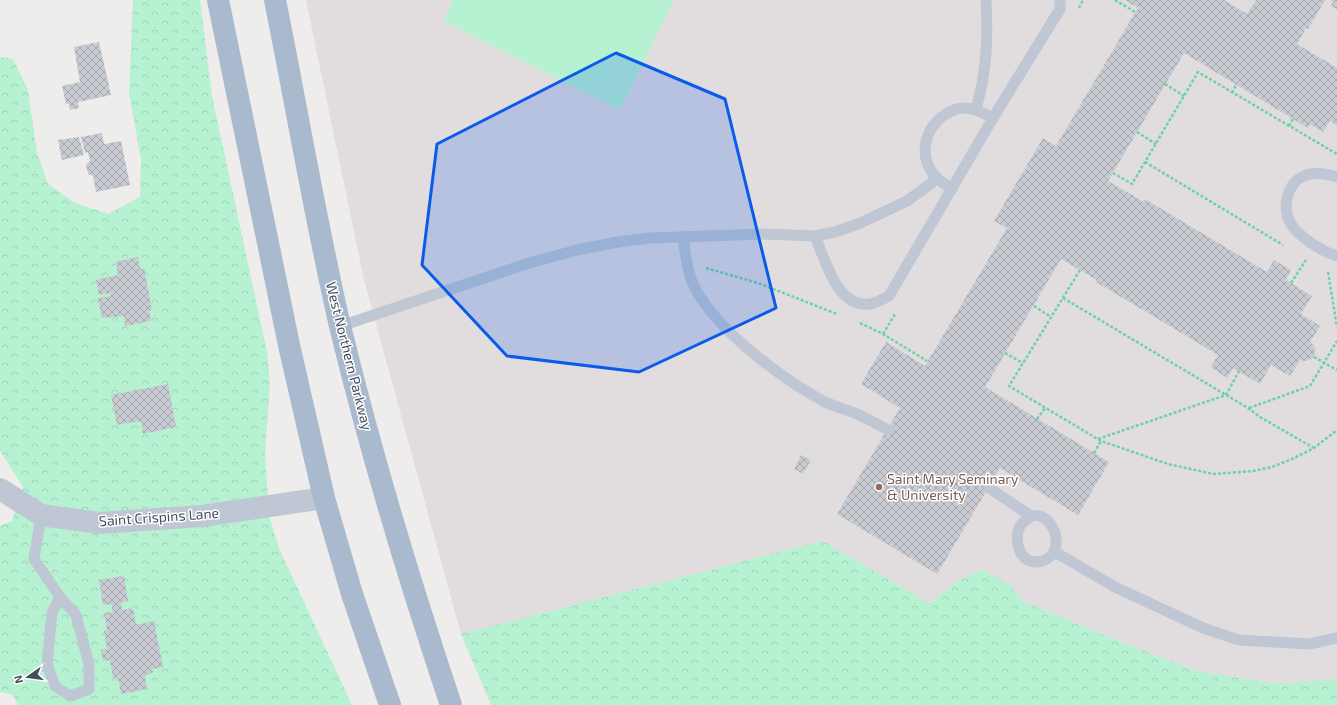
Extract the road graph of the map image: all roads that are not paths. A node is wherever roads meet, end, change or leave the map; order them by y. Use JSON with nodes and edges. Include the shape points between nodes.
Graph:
{"nodes":[{"id":1,"x":218,"y":0,"type":"edge"},
{"id":2,"x":275,"y":0,"type":"edge"},
{"id":3,"x":986,"y":0,"type":"edge"},
{"id":4,"x":1060,"y":0,"type":"edge"},
{"id":5,"x":976,"y":109,"type":"junction"},
{"id":6,"x":993,"y":118,"type":"junction"},
{"id":7,"x":1337,"y":177,"type":"edge"},
{"id":8,"x":937,"y":178,"type":"junction"},
{"id":9,"x":952,"y":189,"type":"junction"},
{"id":10,"x":683,"y":236,"type":"junction"},
{"id":11,"x":815,"y":236,"type":"junction"},
{"id":12,"x":1337,"y":256,"type":"edge"},
{"id":13,"x":340,"y":326,"type":"junction"},
{"id":14,"x":888,"y":430,"type":"dead end"},
{"id":15,"x":988,"y":488,"type":"dead end"},
{"id":16,"x":0,"y":489,"type":"edge"},
{"id":17,"x":324,"y":498,"type":"junction"},
{"id":18,"x":41,"y":515,"type":"junction"},
{"id":19,"x":1031,"y":516,"type":"junction"},
{"id":20,"x":1055,"y":552,"type":"junction"},
{"id":21,"x":60,"y":597,"type":"junction"},
{"id":22,"x":1337,"y":638,"type":"edge"},
{"id":23,"x":390,"y":705,"type":"edge"},
{"id":24,"x":451,"y":705,"type":"edge"}],
"edges":[{"from":1,"to":17,"type":"main road","via":[[289,345]]},
{"from":2,"to":13,"type":"main road","name":"West Northern Parkway"},
{"from":3,"to":5,"type":"lane","via":[[987,55]]},
{"from":4,"to":6,"type":"lane","via":[[1060,9]]},
{"from":5,"to":6,"type":"lane"},
{"from":5,"to":8,"type":"lane","via":[[950,111],[938,118],[930,129],[925,154],[929,167]]},
{"from":6,"to":9,"type":"lane"},
{"from":7,"to":12,"type":"lane","via":[[1329,174],[1304,176],[1295,182],[1289,191],[1287,202],[1290,223],[1299,233],[1328,253]]},
{"from":8,"to":9,"type":"lane"},
{"from":8,"to":11,"type":"lane","via":[[907,201],[858,224]]},
{"from":9,"to":11,"type":"lane","via":[[889,296],[878,302],[855,303],[842,294]]},
{"from":10,"to":11,"type":"lane"},
{"from":10,"to":13,"type":"lane","via":[[644,238],[577,250],[526,264]]},
{"from":10,"to":14,"type":"lane","via":[[686,263],[692,281],[704,303],[725,327],[791,382],[825,402]]},
{"from":13,"to":24,"type":"main road","name":"West Northern Parkway","via":[[386,500]]},
{"from":15,"to":19,"type":"lane"},
{"from":16,"to":18,"type":"street","name":"Saint Crispins Lane"},
{"from":17,"to":18,"type":"street","name":"Saint Crispins Lane","via":[[202,516],[99,523]]},
{"from":17,"to":23,"type":"main road","via":[[352,594]]},
{"from":18,"to":21,"type":"lane","via":[[34,559]]},
{"from":19,"to":20,"type":"lane","via":[[1047,520],[1053,529]]},
{"from":19,"to":20,"type":"lane","via":[[1019,527],[1017,541],[1022,555],[1030,561],[1039,562],[1049,559]]},
{"from":20,"to":22,"type":"lane","via":[[1115,587],[1203,628],[1240,640],[1309,644]]},
{"from":21,"to":21,"type":"lane","via":[[76,616],[89,664],[88,689],[70,696],[55,686],[46,664],[52,613]]}]}
